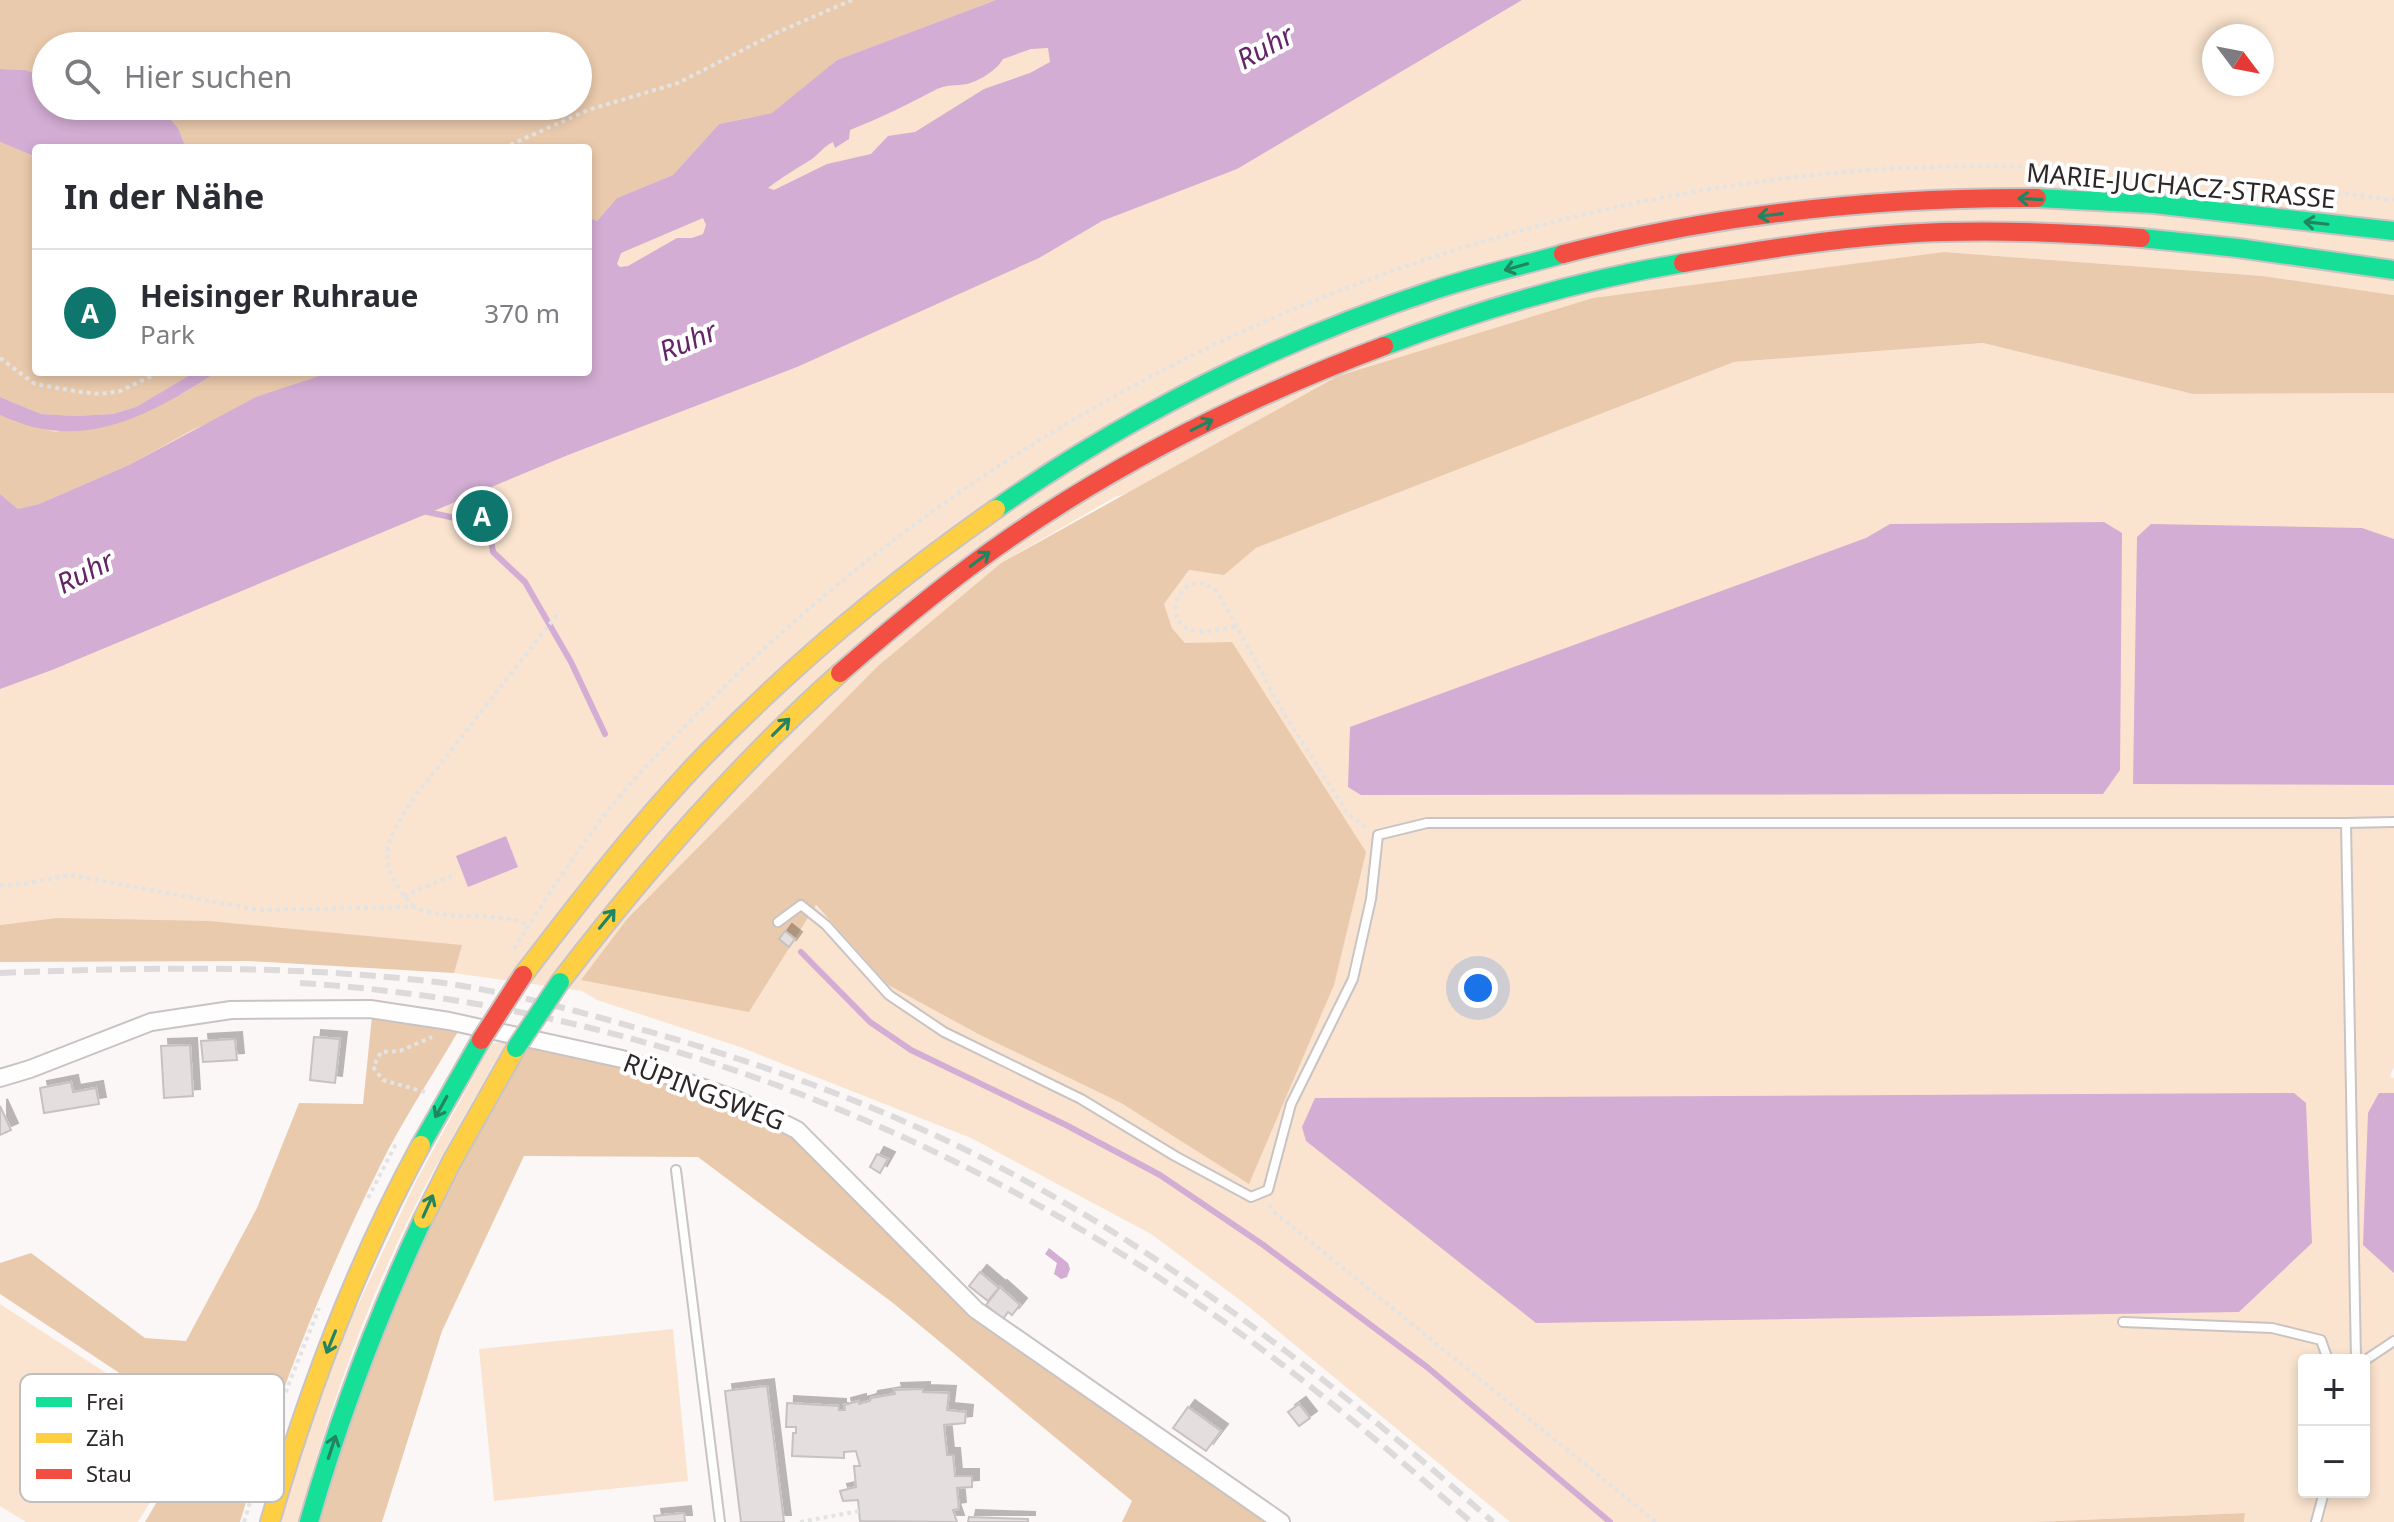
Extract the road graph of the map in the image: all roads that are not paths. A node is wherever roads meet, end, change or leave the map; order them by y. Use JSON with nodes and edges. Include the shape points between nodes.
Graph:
{"nodes":[{"id":1,"x":2394,"y":231,"type":"edge"},
{"id":2,"x":2394,"y":270,"type":"edge"},
{"id":3,"x":2394,"y":822,"type":"edge"},
{"id":4,"x":2346,"y":823,"type":"junction"},
{"id":5,"x":778,"y":922,"type":"dead end"},
{"id":6,"x":0,"y":1078,"type":"edge"},
{"id":7,"x":676,"y":1170,"type":"dead end"},
{"id":8,"x":2123,"y":1322,"type":"dead end"},
{"id":9,"x":2394,"y":1341,"type":"edge"},
{"id":10,"x":2326,"y":1354,"type":"edge"},
{"id":11,"x":2356,"y":1354,"type":"edge"},
{"id":12,"x":2370,"y":1357,"type":"edge"},
{"id":13,"x":284,"y":1474,"type":"edge"},
{"id":14,"x":2322,"y":1498,"type":"edge"},
{"id":15,"x":276,"y":1502,"type":"edge"},
{"id":16,"x":270,"y":1522,"type":"edge"},
{"id":17,"x":309,"y":1522,"type":"edge"},
{"id":18,"x":720,"y":1522,"type":"edge"},
{"id":19,"x":1281,"y":1522,"type":"edge"},
{"id":20,"x":2316,"y":1522,"type":"edge"}],
"edges":[{"from":1,"to":13,"type":"main road","name":"MARIE-JUCHACZ-STRASSE","one_way":true,"bridge":true,"via":[[2138,204],[2016,198],[1882,204],[1683,226],[1432,291],[1340,324],[1241,367],[1057,465],[889,585],[796,664],[616,852],[523,975],[410,1164],[363,1263]]},
{"from":17,"to":2,"type":"main road","one_way":true,"bridge":true,"via":[[353,1381],[438,1184],[560,982],[651,864],[820,688],[1000,544],[1083,491],[1257,397],[1355,355],[1580,282],[1683,262],[1902,235],[2015,232],[2148,238]]},
{"from":3,"to":4,"type":"lane"},
{"from":4,"to":5,"type":"lane","via":[[1427,823],[1378,835],[1371,899],[1353,979],[1291,1104],[1268,1190],[1251,1197],[1081,1099],[944,1032],[889,995],[801,905]]},
{"from":4,"to":11,"type":"lane"},
{"from":6,"to":19,"type":"street","name":"RÜPINGSWEG","via":[[151,1022],[231,1010],[370,1009],[622,1059],[737,1100],[797,1130],[976,1310]]},
{"from":7,"to":18,"type":"lane"},
{"from":8,"to":10,"type":"lane","via":[[2272,1328],[2321,1340]]},
{"from":9,"to":12,"type":"lane"},
{"from":14,"to":20,"type":"lane"},
{"from":15,"to":16,"type":"main road","name":"MARIE-JUCHACZ-STRASSE","one_way":true,"bridge":true}]}
